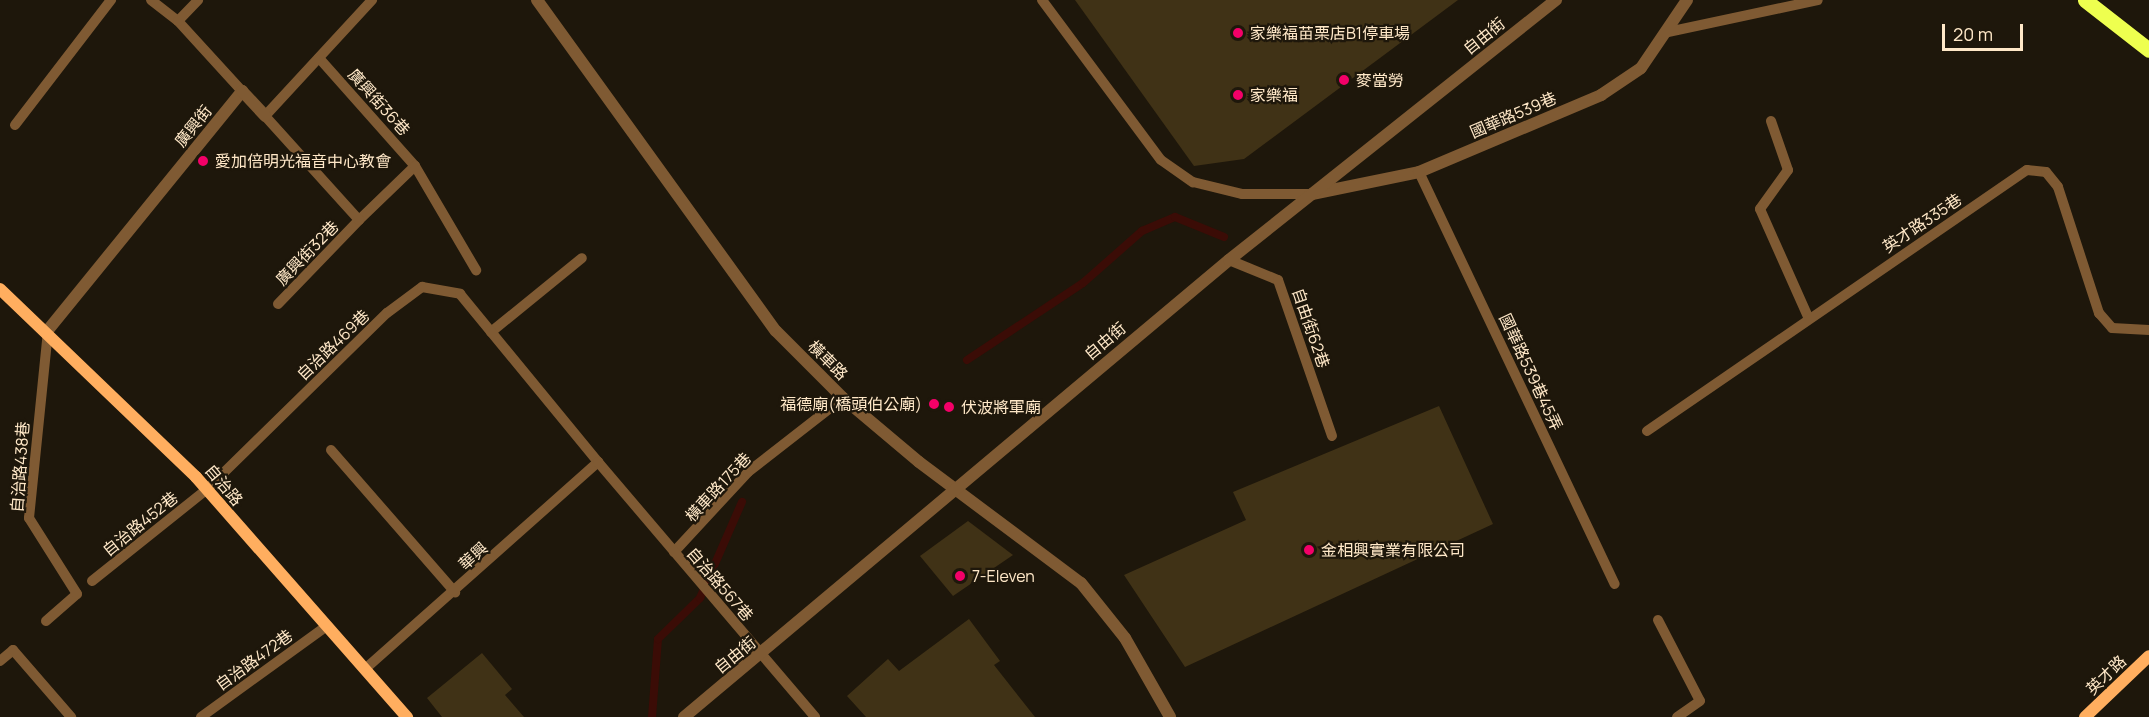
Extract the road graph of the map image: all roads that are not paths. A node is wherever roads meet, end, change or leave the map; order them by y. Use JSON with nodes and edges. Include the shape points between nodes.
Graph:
{"nodes":[{"id":1,"x":111,"y":0,"type":"edge"},
{"id":2,"x":151,"y":0,"type":"edge"},
{"id":3,"x":198,"y":0,"type":"edge"},
{"id":4,"x":372,"y":0,"type":"edge"},
{"id":5,"x":537,"y":0,"type":"edge"},
{"id":6,"x":1042,"y":0,"type":"edge"},
{"id":7,"x":1556,"y":0,"type":"edge"},
{"id":8,"x":1687,"y":0,"type":"edge"},
{"id":9,"x":1818,"y":0,"type":"edge"},
{"id":10,"x":2085,"y":0,"type":"edge"},
{"id":11,"x":178,"y":21,"type":"junction"},
{"id":12,"x":1668,"y":32,"type":"junction"},
{"id":13,"x":2149,"y":50,"type":"edge"},
{"id":14,"x":319,"y":58,"type":"junction"},
{"id":15,"x":242,"y":91,"type":"junction"},
{"id":16,"x":265,"y":116,"type":"junction"},
{"id":17,"x":1771,"y":121,"type":"dead end"},
{"id":18,"x":15,"y":125,"type":"dead end"},
{"id":19,"x":415,"y":166,"type":"junction"},
{"id":20,"x":1419,"y":172,"type":"junction"},
{"id":21,"x":1310,"y":195,"type":"junction"},
{"id":22,"x":359,"y":220,"type":"junction"},
{"id":23,"x":582,"y":258,"type":"dead end"},
{"id":24,"x":1229,"y":260,"type":"junction"},
{"id":25,"x":476,"y":270,"type":"dead end"},
{"id":26,"x":0,"y":289,"type":"edge"},
{"id":27,"x":278,"y":304,"type":"dead end"},
{"id":28,"x":1808,"y":317,"type":"junction"},
{"id":29,"x":48,"y":330,"type":"junction"},
{"id":30,"x":2149,"y":330,"type":"edge"},
{"id":31,"x":491,"y":332,"type":"junction"},
{"id":32,"x":843,"y":398,"type":"junction"},
{"id":33,"x":1647,"y":431,"type":"dead end"},
{"id":34,"x":1332,"y":436,"type":"dead end"},
{"id":35,"x":330,"y":450,"type":"dead end"},
{"id":36,"x":598,"y":462,"type":"junction"},
{"id":37,"x":953,"y":488,"type":"junction"},
{"id":38,"x":206,"y":490,"type":"junction"},
{"id":39,"x":674,"y":552,"type":"junction"},
{"id":40,"x":92,"y":581,"type":"dead end"},
{"id":41,"x":1615,"y":584,"type":"dead end"},
{"id":42,"x":455,"y":592,"type":"junction"},
{"id":43,"x":1658,"y":620,"type":"dead end"},
{"id":44,"x":46,"y":621,"type":"dead end"},
{"id":45,"x":324,"y":628,"type":"junction"},
{"id":46,"x":763,"y":655,"type":"junction"},
{"id":47,"x":2149,"y":656,"type":"edge"},
{"id":48,"x":0,"y":661,"type":"edge"},
{"id":49,"x":365,"y":669,"type":"junction"},
{"id":50,"x":71,"y":717,"type":"edge"},
{"id":51,"x":201,"y":717,"type":"edge"},
{"id":52,"x":407,"y":717,"type":"edge"},
{"id":53,"x":684,"y":717,"type":"edge"},
{"id":54,"x":814,"y":717,"type":"edge"},
{"id":55,"x":1170,"y":717,"type":"edge"},
{"id":56,"x":1677,"y":717,"type":"edge"},
{"id":57,"x":2085,"y":717,"type":"edge"}],
"edges":[{"from":1,"to":18,"type":"lane"},
{"from":2,"to":11,"type":"lane"},
{"from":3,"to":11,"type":"lane"},
{"from":4,"to":14,"type":"lane"},
{"from":5,"to":32,"type":"street","name":"橫車路","via":[[776,331]]},
{"from":6,"to":21,"type":"lane","via":[[1161,160],[1193,182],[1242,194]]},
{"from":7,"to":21,"type":"street","name":"自由街"},
{"from":8,"to":12,"type":"street","name":"國華路539巷"},
{"from":9,"to":12,"type":"lane"},
{"from":10,"to":13,"type":"main road"},
{"from":11,"to":15,"type":"lane"},
{"from":12,"to":20,"type":"street","name":"國華路539巷","via":[[1641,68],[1601,95]]},
{"from":14,"to":16,"type":"lane"},
{"from":14,"to":19,"type":"lane","name":"廣興街36巷"},
{"from":15,"to":16,"type":"street"},
{"from":15,"to":29,"type":"street","name":"廣興街"},
{"from":16,"to":22,"type":"lane","name":"廣興街32巷"},
{"from":17,"to":28,"type":"lane","via":[[1788,170],[1760,209]]},
{"from":19,"to":22,"type":"lane"},
{"from":19,"to":25,"type":"lane","name":"廣興街36巷"},
{"from":20,"to":21,"type":"street","name":"國華路539巷"},
{"from":20,"to":41,"type":"lane","name":"國華路539巷45弄"},
{"from":21,"to":24,"type":"street","name":"自由街"},
{"from":22,"to":27,"type":"lane","name":"廣興街32巷"},
{"from":23,"to":31,"type":"lane"},
{"from":24,"to":34,"type":"lane","name":"自由街62巷","via":[[1278,280]]},
{"from":24,"to":37,"type":"street","name":"自由街"},
{"from":26,"to":29,"type":"street","name":"自治路"},
{"from":28,"to":30,"type":"lane","name":"英才路335巷","via":[[2027,170],[2046,172],[2058,187],[2099,313],[2112,328]]},
{"from":28,"to":33,"type":"lane","name":"英才路335巷"},
{"from":29,"to":38,"type":"street","name":"自治路"},
{"from":29,"to":44,"type":"lane","name":"自治路438巷","via":[[29,519],[76,594]]},
{"from":31,"to":36,"type":"lane"},
{"from":31,"to":38,"type":"lane","name":"自治路469巷","via":[[460,294],[422,287],[387,313]]},
{"from":32,"to":37,"type":"street","name":"橫車路"},
{"from":32,"to":39,"type":"lane","name":"橫車路175巷","via":[[748,472]]},
{"from":35,"to":42,"type":"lane"},
{"from":36,"to":39,"type":"lane"},
{"from":36,"to":42,"type":"lane","name":"華興"},
{"from":37,"to":46,"type":"street","name":"自由街"},
{"from":37,"to":55,"type":"street","name":"橫車路","via":[[1081,583],[1125,638]]},
{"from":38,"to":40,"type":"lane","name":"自治路452巷"},
{"from":38,"to":45,"type":"street","name":"自治路"},
{"from":39,"to":46,"type":"lane","name":"自治路567巷"},
{"from":42,"to":49,"type":"lane","name":"華興"},
{"from":43,"to":56,"type":"lane","via":[[1700,701]]},
{"from":45,"to":49,"type":"street","name":"自治路"},
{"from":45,"to":51,"type":"lane","name":"自治路472巷"},
{"from":46,"to":53,"type":"street","name":"自由街"},
{"from":46,"to":54,"type":"lane","name":"自治路567巷"},
{"from":47,"to":57,"type":"street","name":"英才路"},
{"from":48,"to":50,"type":"lane","via":[[13,650]]},
{"from":49,"to":52,"type":"street","name":"自治路"}]}
